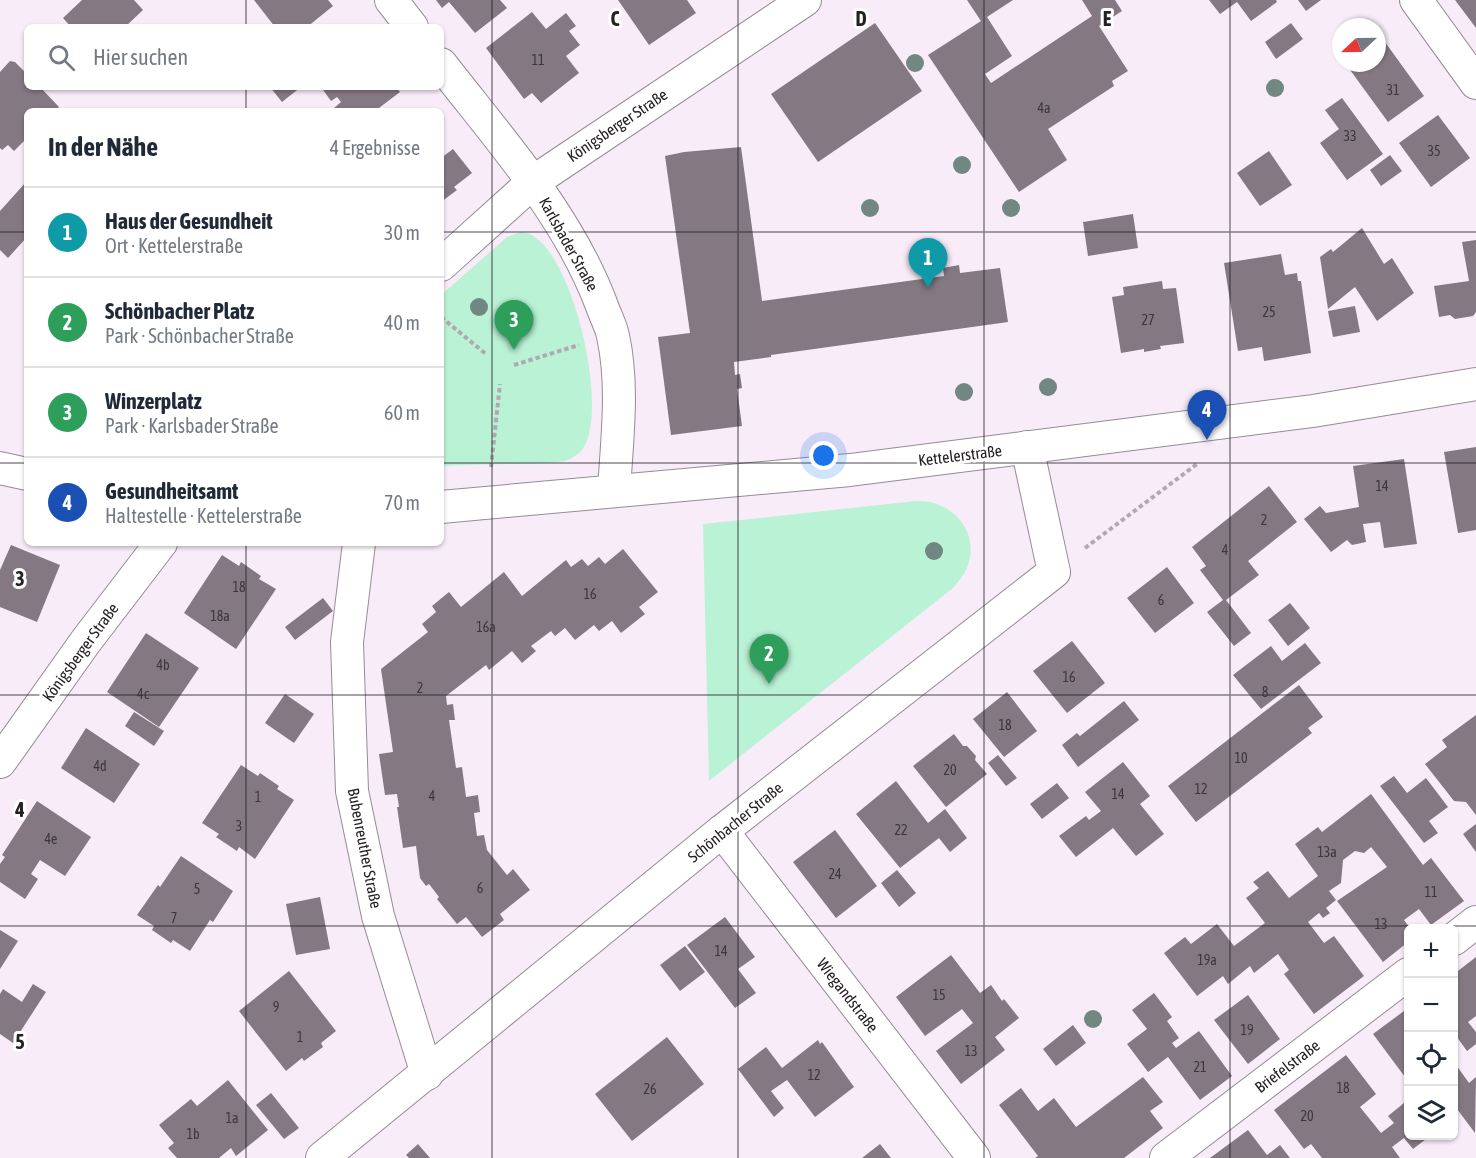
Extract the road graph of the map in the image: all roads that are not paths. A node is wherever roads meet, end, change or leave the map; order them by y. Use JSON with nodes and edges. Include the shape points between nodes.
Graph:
{"nodes":[{"id":1,"x":391,"y":0,"type":"edge"},
{"id":2,"x":805,"y":0,"type":"edge"},
{"id":3,"x":1416,"y":0,"type":"edge"},
{"id":4,"x":410,"y":24,"type":"edge"},
{"id":5,"x":444,"y":68,"type":"edge"},
{"id":6,"x":1476,"y":83,"type":"edge"},
{"id":7,"x":533,"y":182,"type":"junction"},
{"id":8,"x":444,"y":262,"type":"edge"},
{"id":9,"x":1476,"y":384,"type":"edge"},
{"id":10,"x":1027,"y":447,"type":"junction"},
{"id":11,"x":0,"y":468,"type":"edge"},
{"id":12,"x":24,"y":473,"type":"edge"},
{"id":13,"x":614,"y":490,"type":"junction"},
{"id":14,"x":444,"y":507,"type":"edge"},
{"id":15,"x":159,"y":546,"type":"edge"},
{"id":16,"x":359,"y":546,"type":"edge"},
{"id":17,"x":0,"y":762,"type":"edge"},
{"id":18,"x":722,"y":831,"type":"junction"},
{"id":19,"x":1476,"y":922,"type":"edge"},
{"id":20,"x":1458,"y":936,"type":"edge"},
{"id":21,"x":1404,"y":977,"type":"edge"},
{"id":22,"x":427,"y":1074,"type":"junction"},
{"id":23,"x":322,"y":1158,"type":"edge"},
{"id":24,"x":974,"y":1158,"type":"edge"},
{"id":25,"x":1166,"y":1158,"type":"edge"}],
"edges":[{"from":1,"to":4,"type":"street"},
{"from":2,"to":7,"type":"street","name":"Königsberger Straße"},
{"from":3,"to":6,"type":"street"},
{"from":5,"to":7,"type":"street","name":"Karlsbader Straße"},
{"from":7,"to":8,"type":"street","name":"Königsberger Straße"},
{"from":7,"to":13,"type":"street","name":"Karlsbader Straße","via":[[574,247],[613,335],[619,394]]},
{"from":9,"to":10,"type":"street","name":"Kettelerstraße","via":[[1313,411]]},
{"from":10,"to":13,"type":"street","name":"Kettelerstraße","via":[[850,470]]},
{"from":10,"to":18,"type":"street","name":"Schönbacher Straße","via":[[1054,572]]},
{"from":11,"to":12,"type":"street"},
{"from":13,"to":14,"type":"street","name":"Kettelerstraße"},
{"from":15,"to":17,"type":"street","name":"Königsberger Straße"},
{"from":16,"to":22,"type":"street","name":"Bubenreuther Straße","via":[[346,642],[352,791],[378,916]]},
{"from":18,"to":22,"type":"street","name":"Schönbacher Straße"},
{"from":18,"to":24,"type":"street","name":"Wiegandstraße"},
{"from":19,"to":20,"type":"street"},
{"from":21,"to":25,"type":"street","name":"Briefelstraße"},
{"from":22,"to":23,"type":"street","name":"Schönbacher Straße"}]}
